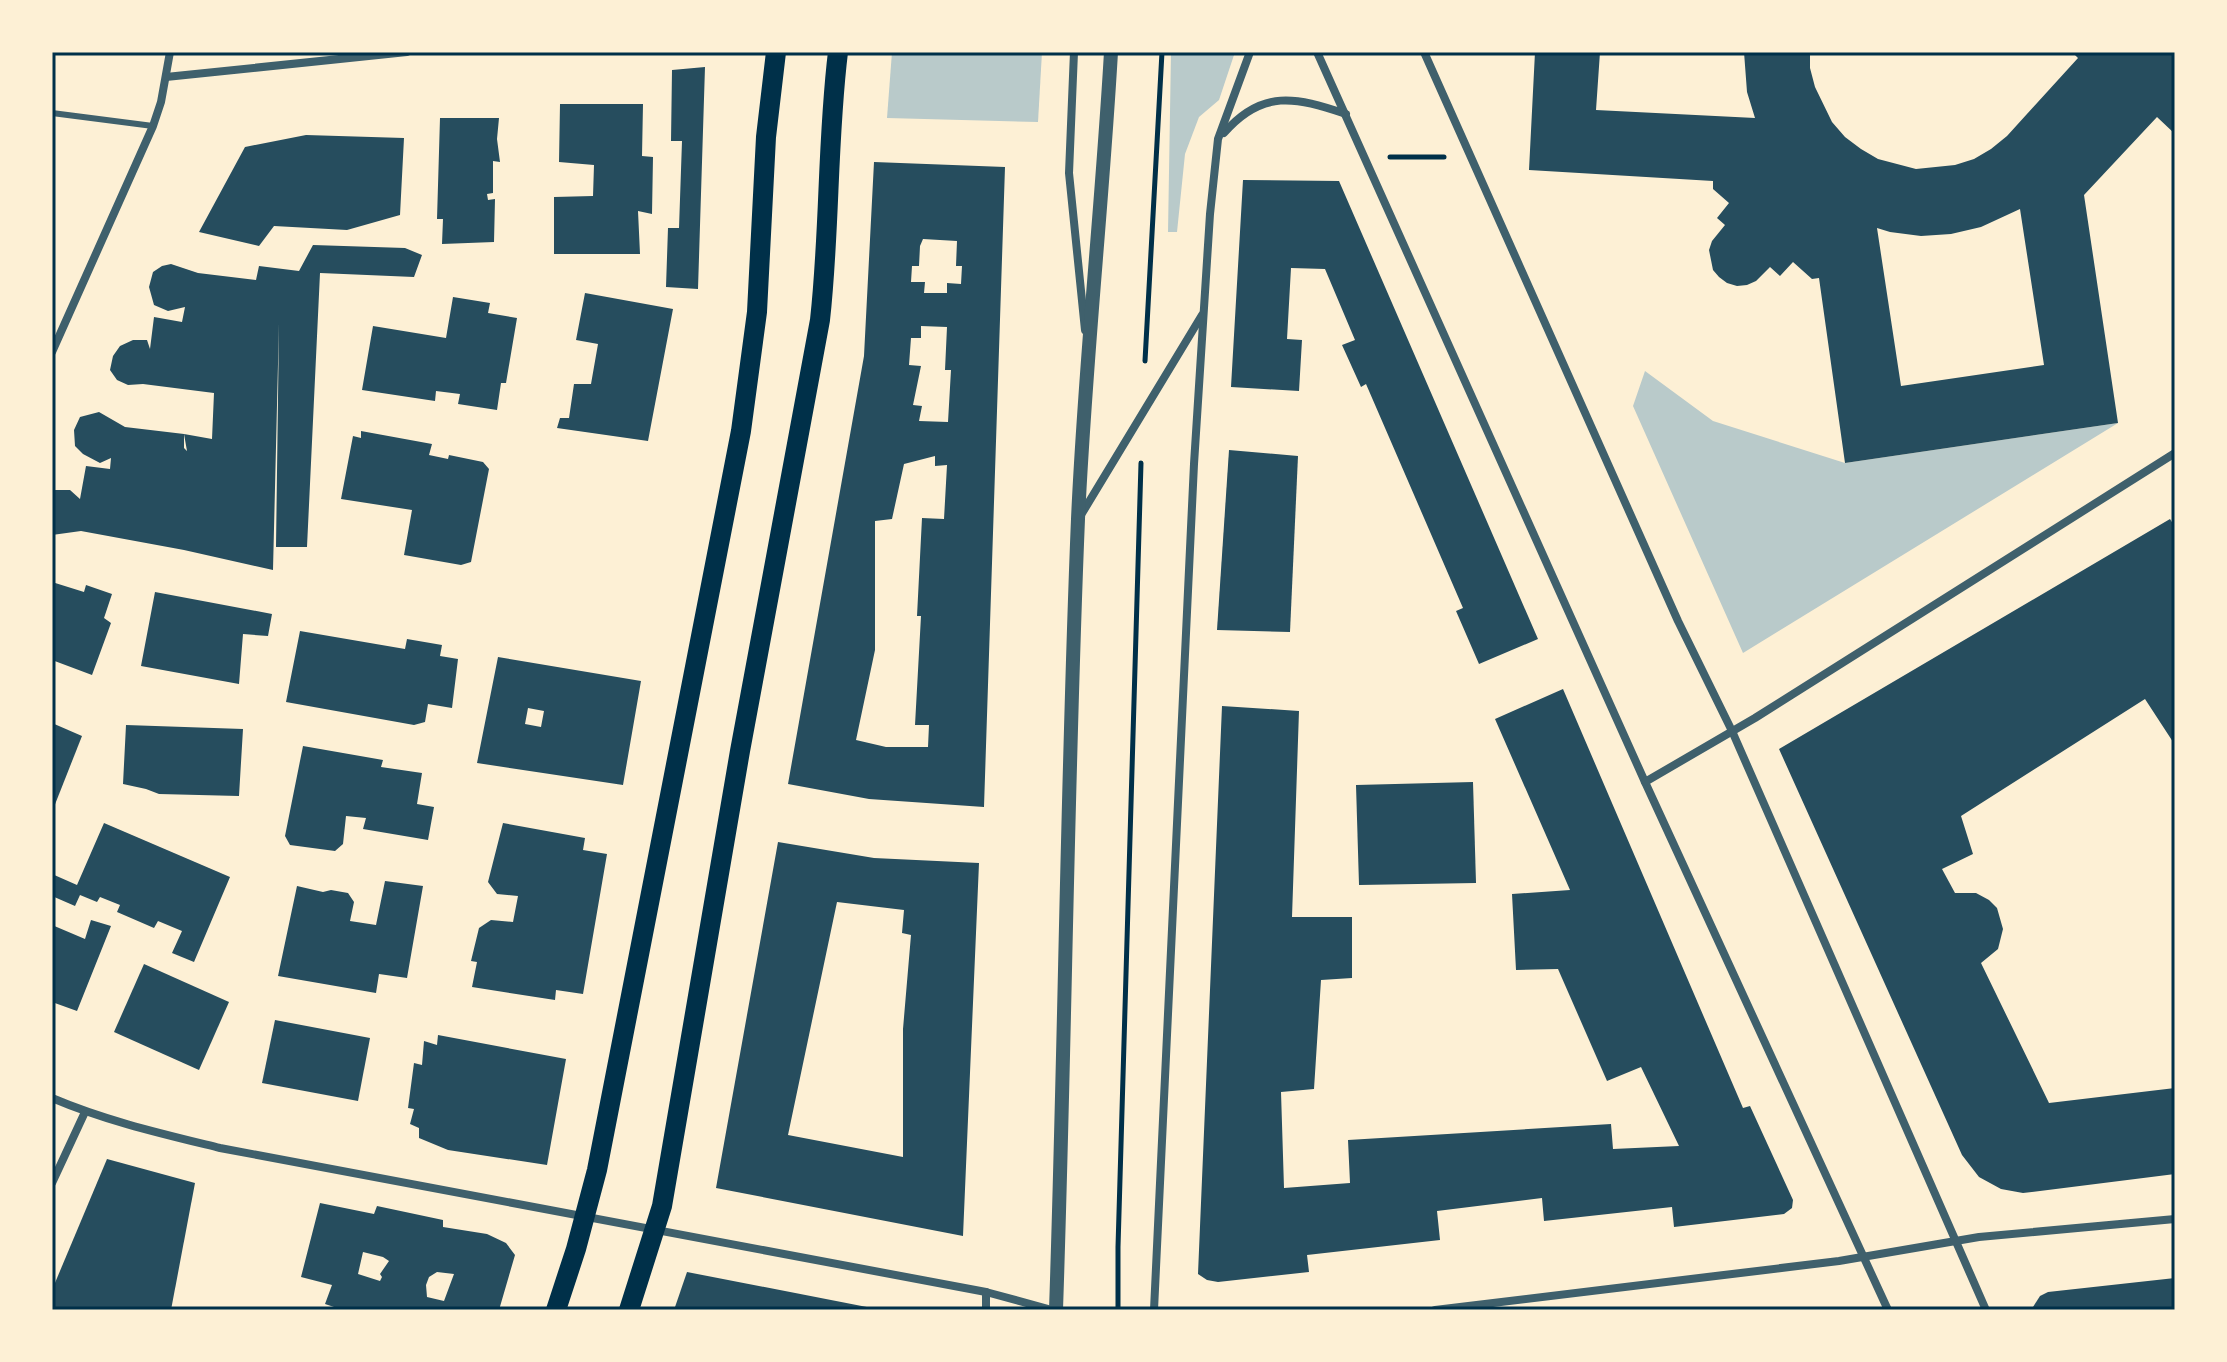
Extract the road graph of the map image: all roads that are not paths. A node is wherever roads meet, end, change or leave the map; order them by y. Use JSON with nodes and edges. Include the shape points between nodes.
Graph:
{"nodes":[{"id":1,"x":170,"y":52,"type":"edge"},
{"id":2,"x":407,"y":52,"type":"edge"},
{"id":3,"x":776,"y":52,"type":"edge"},
{"id":4,"x":838,"y":52,"type":"edge"},
{"id":5,"x":1074,"y":52,"type":"edge"},
{"id":6,"x":1111,"y":52,"type":"edge"},
{"id":7,"x":1250,"y":52,"type":"edge"},
{"id":8,"x":1317,"y":52,"type":"edge"},
{"id":9,"x":1424,"y":52,"type":"edge"},
{"id":10,"x":166,"y":77,"type":"junction"},
{"id":11,"x":52,"y":113,"type":"edge"},
{"id":12,"x":1346,"y":114,"type":"junction"},
{"id":13,"x":153,"y":126,"type":"junction"},
{"id":14,"x":1218,"y":139,"type":"junction"},
{"id":15,"x":1205,"y":311,"type":"junction"},
{"id":16,"x":1087,"y":351,"type":"junction"},
{"id":17,"x":52,"y":352,"type":"edge"},
{"id":18,"x":2175,"y":453,"type":"edge"},
{"id":19,"x":1078,"y":519,"type":"junction"},
{"id":20,"x":1732,"y":731,"type":"junction"},
{"id":21,"x":1645,"y":782,"type":"junction"},
{"id":22,"x":52,"y":1098,"type":"edge"},
{"id":23,"x":85,"y":1112,"type":"junction"},
{"id":24,"x":52,"y":1183,"type":"edge"},
{"id":25,"x":585,"y":1216,"type":"junction"},
{"id":26,"x":2175,"y":1219,"type":"edge"},
{"id":27,"x":656,"y":1229,"type":"junction"},
{"id":28,"x":1957,"y":1241,"type":"junction"},
{"id":29,"x":1864,"y":1257,"type":"junction"},
{"id":30,"x":986,"y":1292,"type":"junction"},
{"id":31,"x":1492,"y":1307,"type":"edge"},
{"id":32,"x":556,"y":1310,"type":"edge"},
{"id":33,"x":629,"y":1310,"type":"edge"},
{"id":34,"x":986,"y":1310,"type":"edge"},
{"id":35,"x":1054,"y":1310,"type":"edge"},
{"id":36,"x":1154,"y":1310,"type":"edge"},
{"id":37,"x":1435,"y":1310,"type":"edge"},
{"id":38,"x":1888,"y":1310,"type":"edge"},
{"id":39,"x":1986,"y":1310,"type":"edge"}],
"edges":[{"from":1,"to":10,"type":"street"},
{"from":2,"to":10,"type":"street"},
{"from":3,"to":25,"type":"main road","via":[[757,312],[741,431]]},
{"from":4,"to":27,"type":"main road","via":[[820,320]]},
{"from":5,"to":16,"type":"street","via":[[1069,173]]},
{"from":6,"to":16,"type":"street"},
{"from":7,"to":14,"type":"street"},
{"from":8,"to":12,"type":"street"},
{"from":9,"to":20,"type":"street"},
{"from":10,"to":13,"type":"street"},
{"from":11,"to":13,"type":"lane"},
{"from":12,"to":14,"type":"street","via":[[1279,99],[1249,109]]},
{"from":12,"to":21,"type":"street"},
{"from":13,"to":17,"type":"street"},
{"from":14,"to":15,"type":"street"},
{"from":15,"to":19,"type":"street"},
{"from":15,"to":36,"type":"street"},
{"from":16,"to":19,"type":"street"},
{"from":18,"to":20,"type":"street"},
{"from":19,"to":35,"type":"street"},
{"from":20,"to":21,"type":"street"},
{"from":20,"to":28,"type":"street"},
{"from":21,"to":29,"type":"street"},
{"from":22,"to":23,"type":"street"},
{"from":23,"to":24,"type":"street"},
{"from":23,"to":25,"type":"street","via":[[220,1148]]},
{"from":25,"to":27,"type":"street"},
{"from":25,"to":32,"type":"main road"},
{"from":26,"to":28,"type":"street"},
{"from":27,"to":30,"type":"street"},
{"from":27,"to":33,"type":"main road"},
{"from":28,"to":29,"type":"street"},
{"from":28,"to":39,"type":"street"},
{"from":29,"to":31,"type":"street"},
{"from":29,"to":38,"type":"street"},
{"from":30,"to":34,"type":"street"},
{"from":30,"to":35,"type":"street"},
{"from":31,"to":37,"type":"street"}]}
